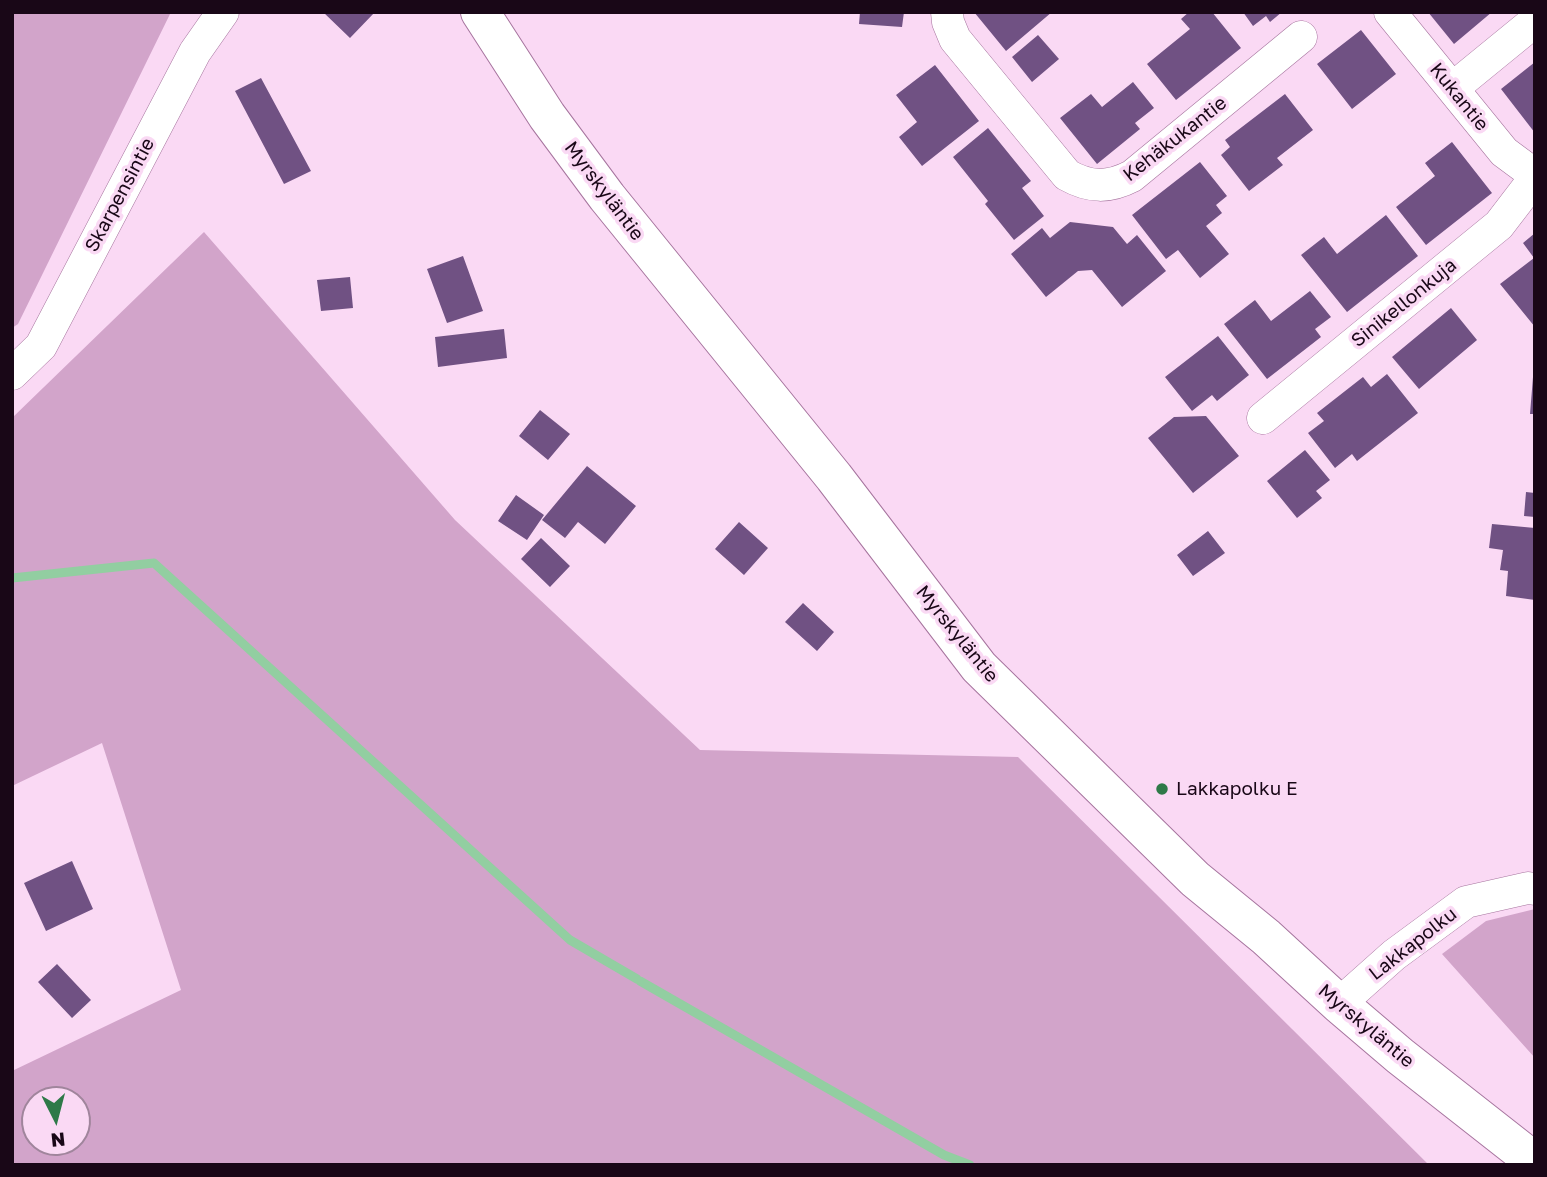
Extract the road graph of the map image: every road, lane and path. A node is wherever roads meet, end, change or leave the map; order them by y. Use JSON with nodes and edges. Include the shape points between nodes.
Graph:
{"nodes":[{"id":1,"x":223,"y":12,"type":"edge"},
{"id":2,"x":480,"y":12,"type":"edge"},
{"id":3,"x":947,"y":12,"type":"edge"},
{"id":4,"x":1390,"y":12,"type":"edge"},
{"id":5,"x":1535,"y":21,"type":"edge"},
{"id":6,"x":1301,"y":37,"type":"dead end"},
{"id":7,"x":1453,"y":88,"type":"junction"},
{"id":8,"x":1535,"y":177,"type":"edge"},
{"id":9,"x":12,"y":374,"type":"edge"},
{"id":10,"x":1263,"y":418,"type":"dead end"},
{"id":11,"x":1535,"y":889,"type":"edge"},
{"id":12,"x":1339,"y":1004,"type":"junction"},
{"id":13,"x":1535,"y":1162,"type":"edge"}],
"edges":[{"from":1,"to":9,"type":"street","name":"Skarpensintie","via":[[195,52],[41,346]]},
{"from":2,"to":12,"type":"street","name":"Myrskyläntie","via":[[547,116],[607,197],[834,477],[979,667],[1195,879]]},
{"from":3,"to":6,"type":"street","name":"Kehäkukantie","via":[[955,39],[1067,175],[1082,183],[1117,184],[1132,176]]},
{"from":4,"to":7,"type":"street","name":"Kukantie"},
{"from":5,"to":7,"type":"street"},
{"from":7,"to":8,"type":"street","name":"Kukantie","via":[[1504,152]]},
{"from":8,"to":10,"type":"street","name":"Sinikellonkuja","via":[[1499,225]]},
{"from":11,"to":12,"type":"street","name":"Lakkapolku","via":[[1466,902],[1394,955]]},
{"from":12,"to":13,"type":"street","name":"Myrskyläntie"}]}
